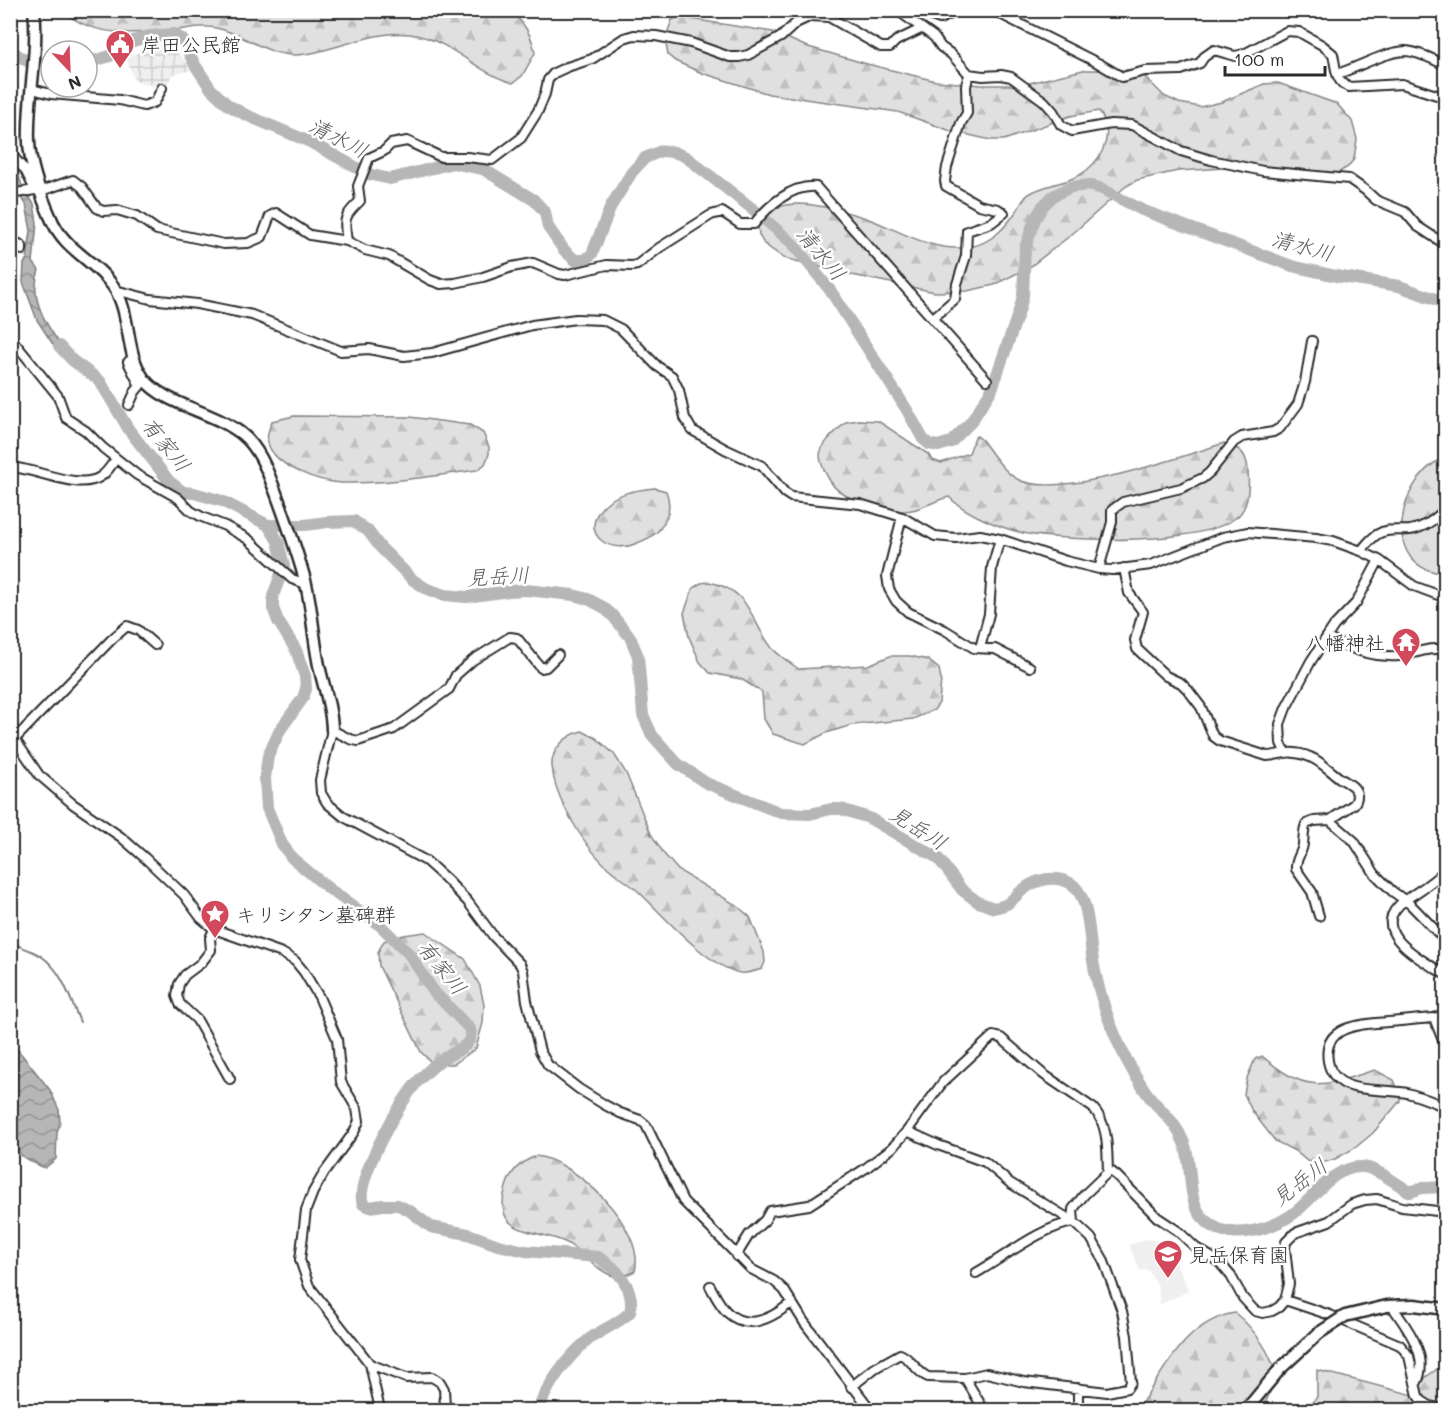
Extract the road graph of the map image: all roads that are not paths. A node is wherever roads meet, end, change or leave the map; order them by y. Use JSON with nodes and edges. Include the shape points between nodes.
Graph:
{"nodes":[{"id":1,"x":34,"y":10,"type":"edge"},
{"id":2,"x":897,"y":10,"type":"edge"},
{"id":3,"x":915,"y":10,"type":"edge"},
{"id":4,"x":959,"y":10,"type":"edge"},
{"id":5,"x":992,"y":10,"type":"edge"},
{"id":6,"x":921,"y":29,"type":"junction"},
{"id":7,"x":1446,"y":65,"type":"edge"},
{"id":8,"x":969,"y":74,"type":"junction"},
{"id":9,"x":1337,"y":74,"type":"junction"},
{"id":10,"x":162,"y":88,"type":"dead end"},
{"id":11,"x":32,"y":89,"type":"junction"},
{"id":12,"x":1446,"y":98,"type":"edge"},
{"id":13,"x":10,"y":153,"type":"edge"},
{"id":14,"x":36,"y":190,"type":"junction"},
{"id":15,"x":11,"y":194,"type":"edge"},
{"id":16,"x":10,"y":238,"type":"edge"},
{"id":17,"x":347,"y":242,"type":"junction"},
{"id":18,"x":1446,"y":245,"type":"edge"},
{"id":19,"x":22,"y":250,"type":"dead end"},
{"id":20,"x":115,"y":290,"type":"junction"},
{"id":21,"x":933,"y":318,"type":"junction"},
{"id":22,"x":10,"y":337,"type":"edge"},
{"id":23,"x":1312,"y":341,"type":"dead end"},
{"id":24,"x":134,"y":357,"type":"junction"},
{"id":25,"x":987,"y":380,"type":"dead end"},
{"id":26,"x":129,"y":405,"type":"dead end"},
{"id":27,"x":116,"y":459,"type":"junction"},
{"id":28,"x":10,"y":467,"type":"edge"},
{"id":29,"x":1446,"y":508,"type":"edge"},
{"id":30,"x":902,"y":517,"type":"junction"},
{"id":31,"x":1000,"y":539,"type":"junction"},
{"id":32,"x":1361,"y":551,"type":"junction"},
{"id":33,"x":1379,"y":560,"type":"junction"},
{"id":34,"x":1124,"y":568,"type":"junction"},
{"id":35,"x":1099,"y":569,"type":"junction"},
{"id":36,"x":306,"y":584,"type":"junction"},
{"id":37,"x":1446,"y":598,"type":"edge"},
{"id":38,"x":1326,"y":638,"type":"junction"},
{"id":39,"x":155,"y":645,"type":"dead end"},
{"id":40,"x":980,"y":648,"type":"junction"},
{"id":41,"x":1446,"y":650,"type":"edge"},
{"id":42,"x":558,"y":655,"type":"dead end"},
{"id":43,"x":1030,"y":667,"type":"dead end"},
{"id":44,"x":332,"y":730,"type":"junction"},
{"id":45,"x":11,"y":742,"type":"edge"},
{"id":46,"x":1285,"y":752,"type":"junction"},
{"id":47,"x":1330,"y":820,"type":"junction"},
{"id":48,"x":1446,"y":869,"type":"edge"},
{"id":49,"x":1404,"y":901,"type":"junction"},
{"id":50,"x":1319,"y":916,"type":"dead end"},
{"id":51,"x":214,"y":929,"type":"junction"},
{"id":52,"x":1446,"y":941,"type":"edge"},
{"id":53,"x":1446,"y":975,"type":"edge"},
{"id":54,"x":1446,"y":1014,"type":"edge"},
{"id":55,"x":1434,"y":1018,"type":"junction"},
{"id":56,"x":1446,"y":1048,"type":"edge"},
{"id":57,"x":230,"y":1079,"type":"dead end"},
{"id":58,"x":1446,"y":1107,"type":"edge"},
{"id":59,"x":908,"y":1131,"type":"junction"},
{"id":60,"x":1108,"y":1172,"type":"junction"},
{"id":61,"x":1446,"y":1212,"type":"edge"},
{"id":62,"x":1074,"y":1222,"type":"junction"},
{"id":63,"x":736,"y":1256,"type":"junction"},
{"id":64,"x":976,"y":1273,"type":"dead end"},
{"id":65,"x":710,"y":1286,"type":"dead end"},
{"id":66,"x":1285,"y":1300,"type":"junction"},
{"id":67,"x":792,"y":1302,"type":"junction"},
{"id":68,"x":1389,"y":1306,"type":"junction"},
{"id":69,"x":1446,"y":1308,"type":"edge"},
{"id":70,"x":370,"y":1364,"type":"junction"},
{"id":71,"x":965,"y":1378,"type":"junction"},
{"id":72,"x":1417,"y":1382,"type":"junction"},
{"id":73,"x":851,"y":1387,"type":"junction"},
{"id":74,"x":1078,"y":1388,"type":"junction"},
{"id":75,"x":380,"y":1410,"type":"edge"},
{"id":76,"x":447,"y":1410,"type":"edge"},
{"id":77,"x":871,"y":1410,"type":"edge"},
{"id":78,"x":984,"y":1410,"type":"edge"},
{"id":79,"x":1078,"y":1410,"type":"edge"},
{"id":80,"x":1246,"y":1410,"type":"edge"},
{"id":81,"x":1446,"y":1410,"type":"edge"}],
"edges":[{"from":1,"to":11,"type":"street"},
{"from":2,"to":6,"type":"street"},
{"from":3,"to":4,"type":"street","via":[[940,19]]},
{"from":5,"to":9,"type":"street","via":[[1122,77],[1181,70],[1200,63],[1214,50],[1235,56],[1244,54],[1287,31],[1299,32],[1333,54]]},
{"from":6,"to":8,"type":"street","via":[[934,37]]},
{"from":6,"to":17,"type":"street","via":[[890,47],[881,47],[829,17],[811,16],[748,56],[739,57],[656,36],[624,38],[592,58],[554,73],[521,138],[492,160],[441,157],[407,141],[392,144],[367,161],[358,186],[360,201],[346,213]]},
{"from":7,"to":9,"type":"street","via":[[1407,51],[1376,58]]},
{"from":8,"to":18,"type":"street","via":[[1011,77],[1044,101],[1061,125],[1072,131],[1132,124],[1181,151],[1220,162],[1263,171],[1348,179],[1376,200],[1405,212],[1417,226]]},
{"from":8,"to":21,"type":"street","via":[[967,113],[947,167],[946,186],[1004,213],[991,223],[967,231],[966,256],[955,299]]},
{"from":9,"to":12,"type":"street","via":[[1342,85],[1350,87],[1402,84]]},
{"from":10,"to":11,"type":"street","via":[[155,102],[144,106]]},
{"from":11,"to":14,"type":"street","via":[[30,148]]},
{"from":13,"to":14,"type":"street"},
{"from":14,"to":15,"type":"street"},
{"from":14,"to":17,"type":"street","via":[[76,181],[97,208],[136,216],[158,230],[224,244],[248,243],[262,237],[270,216],[276,213],[310,235]]},
{"from":14,"to":20,"type":"street","via":[[62,239],[106,277]]},
{"from":16,"to":19,"type":"street"},
{"from":17,"to":21,"type":"street","via":[[389,256],[441,284],[533,263],[565,275],[607,265],[632,266],[717,213],[722,212],[740,224],[754,224],[787,194],[816,187]]},
{"from":20,"to":24,"type":"street"},
{"from":20,"to":30,"type":"street","via":[[252,315],[341,351],[369,349],[404,356],[532,325],[603,320],[621,329],[672,376],[692,430],[762,466],[791,497],[860,504]]},
{"from":21,"to":25,"type":"street"},
{"from":22,"to":27,"type":"street","via":[[58,396],[66,418]]},
{"from":23,"to":35,"type":"street","via":[[1298,404],[1280,428],[1242,436],[1203,478],[1181,488],[1123,502],[1112,510]]},
{"from":24,"to":26,"type":"street","via":[[128,362],[140,386]]},
{"from":24,"to":36,"type":"street","via":[[144,379],[161,393],[223,421],[245,436],[256,450],[292,536]]},
{"from":27,"to":28,"type":"street","via":[[102,476],[90,481]]},
{"from":27,"to":36,"type":"street","via":[[196,514],[248,539],[286,574]]},
{"from":29,"to":32,"type":"street","via":[[1420,527],[1376,535]]},
{"from":30,"to":31,"type":"street","via":[[935,536],[980,535]]},
{"from":30,"to":40,"type":"street","via":[[888,569],[887,583],[892,596],[908,612]]},
{"from":31,"to":35,"type":"street"},
{"from":31,"to":40,"type":"street"},
{"from":32,"to":33,"type":"street"},
{"from":32,"to":34,"type":"street","via":[[1316,538],[1248,532],[1223,537],[1162,562]]},
{"from":33,"to":37,"type":"street","via":[[1414,586]]},
{"from":33,"to":38,"type":"street","via":[[1356,603]]},
{"from":34,"to":35,"type":"street"},
{"from":34,"to":46,"type":"street","via":[[1129,593],[1143,612],[1135,640],[1137,649],[1188,690],[1202,707],[1213,736],[1267,756]]},
{"from":36,"to":44,"type":"street"},
{"from":38,"to":41,"type":"street","via":[[1376,656],[1417,654],[1432,648]]},
{"from":38,"to":46,"type":"street","via":[[1280,724]]},
{"from":39,"to":45,"type":"street","via":[[127,626]]},
{"from":40,"to":43,"type":"street","via":[[995,649]]},
{"from":42,"to":44,"type":"street","via":[[541,668],[517,638],[510,637],[473,660],[459,672],[449,689],[394,729],[358,741]]},
{"from":44,"to":63,"type":"street","via":[[319,787],[327,803],[344,817],[426,861],[468,902],[523,970],[540,1051],[548,1065],[605,1105],[646,1125],[682,1201]]},
{"from":45,"to":51,"type":"street","via":[[18,744],[39,775],[145,858]]},
{"from":46,"to":47,"type":"street","via":[[1322,763],[1356,790],[1354,804]]},
{"from":47,"to":49,"type":"street","via":[[1354,841],[1375,873]]},
{"from":47,"to":50,"type":"street","via":[[1306,824],[1295,865],[1312,892]]},
{"from":48,"to":49,"type":"street","via":[[1434,882]]},
{"from":49,"to":52,"type":"street"},
{"from":49,"to":53,"type":"street","via":[[1392,915],[1397,941]]},
{"from":51,"to":57,"type":"street","via":[[211,950],[185,975],[177,996],[197,1020]]},
{"from":51,"to":70,"type":"street","via":[[295,961],[319,997],[337,1039],[341,1082],[357,1109],[359,1121],[313,1192],[306,1209],[300,1260],[309,1286]]},
{"from":54,"to":55,"type":"street"},
{"from":55,"to":56,"type":"street"},
{"from":55,"to":58,"type":"street","via":[[1352,1025],[1335,1035],[1328,1062],[1338,1080],[1349,1086],[1405,1093]]},
{"from":59,"to":60,"type":"street","via":[[943,1082],[990,1038],[997,1036],[1099,1115]]},
{"from":59,"to":62,"type":"street","via":[[985,1162],[1010,1183]]},
{"from":59,"to":63,"type":"street","via":[[866,1168],[819,1200],[799,1208],[770,1211]]},
{"from":60,"to":62,"type":"street","via":[[1073,1209]]},
{"from":60,"to":66,"type":"street","via":[[1117,1176],[1157,1217],[1219,1262],[1248,1306],[1263,1313]]},
{"from":61,"to":66,"type":"street","via":[[1365,1200],[1352,1204],[1329,1221],[1294,1233],[1285,1248],[1289,1284]]},
{"from":62,"to":64,"type":"street","via":[[1038,1236]]},
{"from":62,"to":74,"type":"street","via":[[1091,1238],[1114,1284],[1127,1336],[1131,1382],[1127,1388],[1116,1391]]},
{"from":63,"to":67,"type":"street","via":[[774,1281]]},
{"from":65,"to":67,"type":"street","via":[[728,1313],[745,1323],[777,1314]]},
{"from":66,"to":72,"type":"street","via":[[1400,1345],[1409,1356]]},
{"from":67,"to":73,"type":"street"},
{"from":68,"to":69,"type":"street"},
{"from":68,"to":72,"type":"street","via":[[1414,1340],[1421,1367]]},
{"from":68,"to":80,"type":"street","bridge":true,"via":[[1345,1316],[1319,1332]]},
{"from":70,"to":75,"type":"street"},
{"from":70,"to":76,"type":"street","via":[[406,1378],[432,1377],[444,1389]]},
{"from":71,"to":73,"type":"street","via":[[923,1375],[900,1354]]},
{"from":71,"to":74,"type":"street","via":[[987,1373]]},
{"from":71,"to":78,"type":"street"},
{"from":72,"to":81,"type":"street","via":[[1422,1401]]},
{"from":73,"to":77,"type":"street"},
{"from":74,"to":79,"type":"street"}]}
